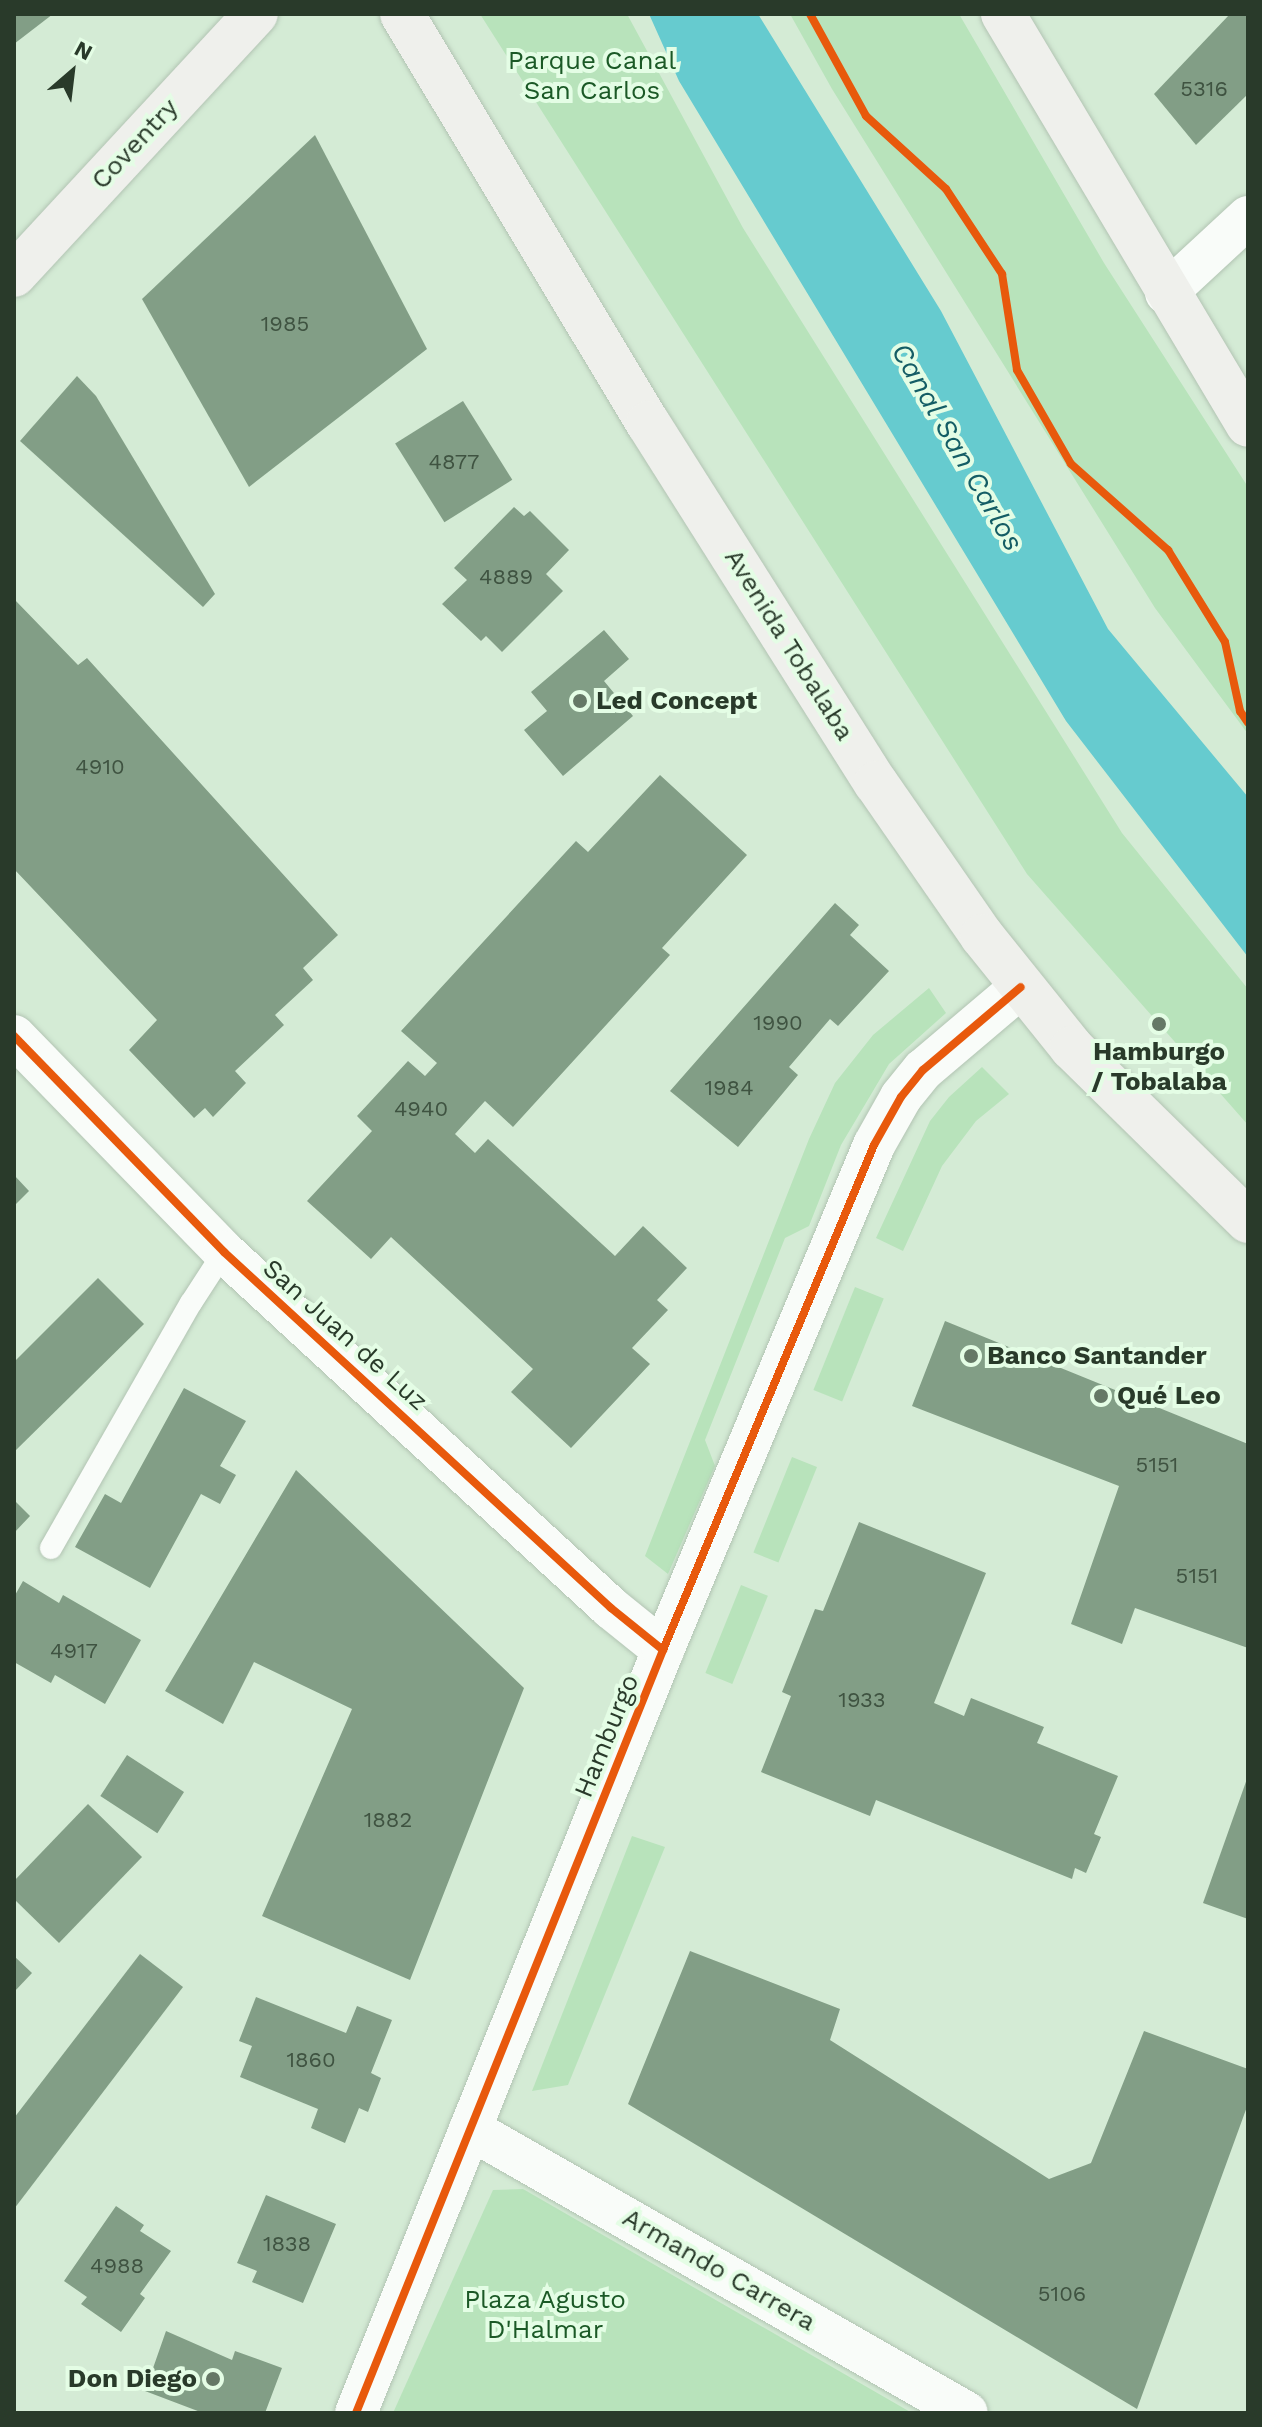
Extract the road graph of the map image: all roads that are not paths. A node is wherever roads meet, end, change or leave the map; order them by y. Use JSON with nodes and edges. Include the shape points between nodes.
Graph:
{"nodes":[{"id":1,"x":256,"y":14,"type":"edge"},
{"id":2,"x":402,"y":14,"type":"edge"},
{"id":3,"x":1003,"y":14,"type":"edge"},
{"id":4,"x":1248,"y":217,"type":"edge"},
{"id":5,"x":14,"y":275,"type":"edge"},
{"id":6,"x":1166,"y":293,"type":"junction"},
{"id":7,"x":1248,"y":425,"type":"edge"},
{"id":8,"x":1021,"y":987,"type":"junction"},
{"id":9,"x":14,"y":1036,"type":"edge"},
{"id":10,"x":1248,"y":1221,"type":"edge"},
{"id":11,"x":224,"y":1252,"type":"junction"},
{"id":12,"x":51,"y":1548,"type":"dead end"},
{"id":13,"x":663,"y":1650,"type":"junction"},
{"id":14,"x":470,"y":2129,"type":"junction"},
{"id":15,"x":356,"y":2413,"type":"edge"},
{"id":16,"x":967,"y":2413,"type":"edge"}],
"edges":[{"from":1,"to":5,"type":"main road","name":"Coventry"},
{"from":2,"to":8,"type":"main road","name":"Avenida Tobalaba","via":[[648,423],[876,783]]},
{"from":3,"to":6,"type":"main road"},
{"from":4,"to":6,"type":"street"},
{"from":6,"to":7,"type":"main road"},
{"from":8,"to":10,"type":"main road","name":"Avenida Tobalaba","via":[[1072,1048]]},
{"from":8,"to":13,"type":"street","name":"Hamburgo","via":[[923,1070],[886,1122]]},
{"from":9,"to":11,"type":"street","name":"San Juan de Luz"},
{"from":11,"to":12,"type":"lane"},
{"from":11,"to":13,"type":"street","name":"San Juan de Luz"},
{"from":13,"to":14,"type":"street","name":"Hamburgo"},
{"from":14,"to":15,"type":"street","name":"Hamburgo"},
{"from":14,"to":16,"type":"street","name":"Armando Carrera"}]}
